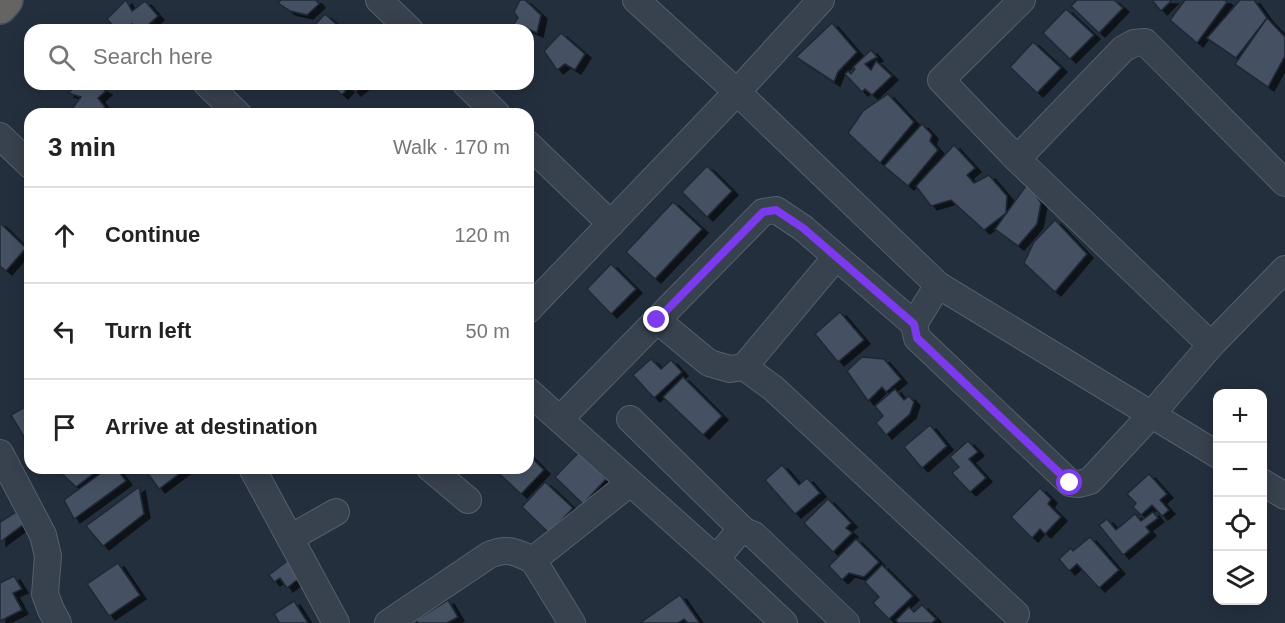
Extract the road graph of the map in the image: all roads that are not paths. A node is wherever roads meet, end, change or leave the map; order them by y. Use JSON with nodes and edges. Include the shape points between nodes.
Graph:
{"nodes":[{"id":1,"x":6,"y":0,"type":"edge"},
{"id":2,"x":379,"y":0,"type":"edge"},
{"id":3,"x":636,"y":0,"type":"edge"},
{"id":4,"x":821,"y":0,"type":"edge"},
{"id":5,"x":1022,"y":0,"type":"edge"},
{"id":6,"x":0,"y":7,"type":"edge"},
{"id":7,"x":404,"y":24,"type":"edge"},
{"id":8,"x":213,"y":90,"type":"edge"},
{"id":9,"x":472,"y":90,"type":"edge"},
{"id":10,"x":737,"y":92,"type":"junction"},
{"id":11,"x":232,"y":108,"type":"edge"},
{"id":12,"x":491,"y":108,"type":"edge"},
{"id":13,"x":0,"y":136,"type":"edge"},
{"id":14,"x":534,"y":150,"type":"edge"},
{"id":15,"x":24,"y":159,"type":"edge"},
{"id":16,"x":1017,"y":159,"type":"junction"},
{"id":17,"x":1285,"y":183,"type":"edge"},
{"id":18,"x":611,"y":224,"type":"junction"},
{"id":19,"x":836,"y":257,"type":"junction"},
{"id":20,"x":1285,"y":269,"type":"edge"},
{"id":21,"x":938,"y":285,"type":"junction"},
{"id":22,"x":534,"y":304,"type":"edge"},
{"id":23,"x":657,"y":320,"type":"junction"},
{"id":24,"x":914,"y":324,"type":"junction"},
{"id":25,"x":1211,"y":345,"type":"junction"},
{"id":26,"x":744,"y":368,"type":"junction"},
{"id":27,"x":534,"y":396,"type":"edge"},
{"id":28,"x":1151,"y":415,"type":"junction"},
{"id":29,"x":630,"y":418,"type":"dead end"},
{"id":30,"x":560,"y":419,"type":"junction"},
{"id":31,"x":1213,"y":452,"type":"edge"},
{"id":32,"x":0,"y":453,"type":"edge"},
{"id":33,"x":255,"y":474,"type":"edge"},
{"id":34,"x":437,"y":474,"type":"edge"},
{"id":35,"x":630,"y":483,"type":"junction"},
{"id":36,"x":1267,"y":485,"type":"edge"},
{"id":37,"x":1285,"y":496,"type":"edge"},
{"id":38,"x":468,"y":500,"type":"dead end"},
{"id":39,"x":336,"y":512,"type":"dead end"},
{"id":40,"x":744,"y":531,"type":"junction"},
{"id":41,"x":290,"y":538,"type":"junction"},
{"id":42,"x":533,"y":560,"type":"junction"},
{"id":43,"x":716,"y":560,"type":"junction"},
{"id":44,"x":1016,"y":614,"type":"dead end"},
{"id":45,"x":58,"y":623,"type":"edge"},
{"id":46,"x":336,"y":623,"type":"edge"},
{"id":47,"x":388,"y":623,"type":"edge"},
{"id":48,"x":572,"y":623,"type":"edge"},
{"id":49,"x":784,"y":623,"type":"edge"},
{"id":50,"x":846,"y":623,"type":"edge"}],
"edges":[{"from":1,"to":6,"type":"highway"},
{"from":2,"to":7,"type":"street"},
{"from":3,"to":10,"type":"street"},
{"from":4,"to":10,"type":"street"},
{"from":5,"to":16,"type":"street","via":[[941,80]]},
{"from":8,"to":11,"type":"street"},
{"from":9,"to":12,"type":"street"},
{"from":10,"to":18,"type":"street"},
{"from":10,"to":21,"type":"street"},
{"from":13,"to":15,"type":"street"},
{"from":14,"to":18,"type":"street"},
{"from":16,"to":17,"type":"street","via":[[1123,49],[1145,42]]},
{"from":16,"to":25,"type":"street"},
{"from":18,"to":22,"type":"street"},
{"from":19,"to":23,"type":"street","via":[[776,210],[763,212]]},
{"from":19,"to":24,"type":"street"},
{"from":19,"to":26,"type":"street"},
{"from":20,"to":25,"type":"street"},
{"from":21,"to":24,"type":"street"},
{"from":21,"to":28,"type":"street"},
{"from":23,"to":26,"type":"street","via":[[709,363]]},
{"from":23,"to":30,"type":"street"},
{"from":24,"to":28,"type":"street","via":[[917,338],[1070,483],[1090,481]]},
{"from":25,"to":28,"type":"street"},
{"from":26,"to":44,"type":"street","via":[[773,388]]},
{"from":27,"to":30,"type":"street"},
{"from":28,"to":31,"type":"street"},
{"from":29,"to":40,"type":"street"},
{"from":30,"to":35,"type":"street"},
{"from":32,"to":45,"type":"street","via":[[43,535],[48,556],[45,594]]},
{"from":33,"to":41,"type":"street"},
{"from":34,"to":38,"type":"street"},
{"from":35,"to":42,"type":"street"},
{"from":35,"to":43,"type":"street"},
{"from":36,"to":37,"type":"street"},
{"from":39,"to":41,"type":"street"},
{"from":40,"to":43,"type":"street"},
{"from":40,"to":50,"type":"street","via":[[754,535]]},
{"from":41,"to":46,"type":"street"},
{"from":42,"to":47,"type":"street","via":[[500,549]]},
{"from":42,"to":48,"type":"street"},
{"from":43,"to":49,"type":"street"}]}
